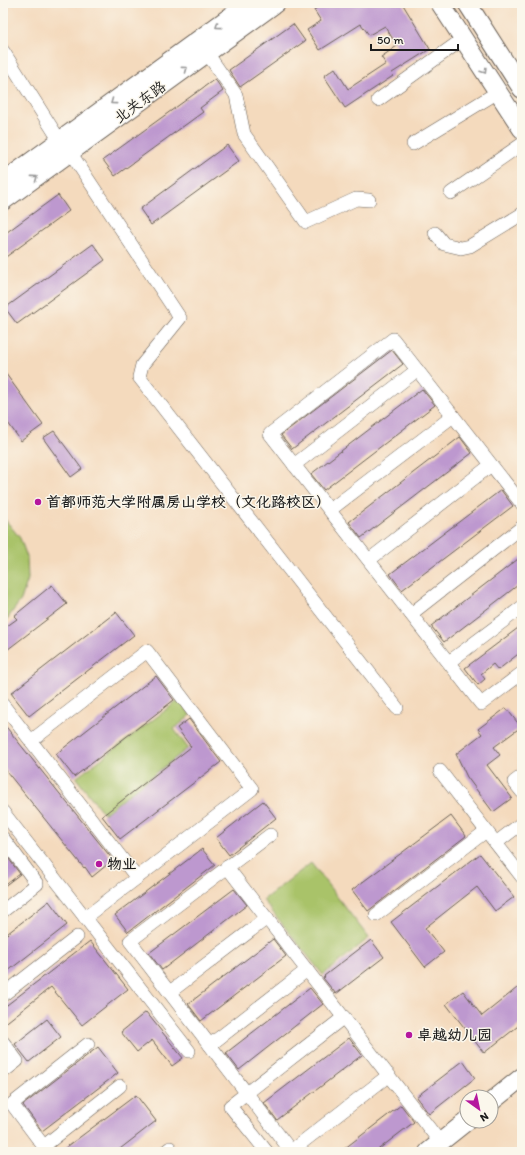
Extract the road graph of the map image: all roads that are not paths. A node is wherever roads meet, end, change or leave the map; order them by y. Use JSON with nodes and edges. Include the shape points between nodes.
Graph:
{"nodes":[{"id":1,"x":250,"y":3,"type":"edge"},
{"id":2,"x":276,"y":3,"type":"edge"},
{"id":3,"x":440,"y":3,"type":"edge"},
{"id":4,"x":467,"y":3,"type":"edge"},
{"id":5,"x":463,"y":39,"type":"junction"},
{"id":6,"x":3,"y":51,"type":"edge"},
{"id":7,"x":206,"y":53,"type":"junction"},
{"id":8,"x":522,"y":89,"type":"edge"},
{"id":9,"x":498,"y":92,"type":"junction"},
{"id":10,"x":378,"y":100,"type":"dead end"},
{"id":11,"x":522,"y":129,"type":"edge"},
{"id":12,"x":413,"y":144,"type":"dead end"},
{"id":13,"x":522,"y":144,"type":"edge"},
{"id":14,"x":65,"y":147,"type":"junction"},
{"id":15,"x":3,"y":182,"type":"edge"},
{"id":16,"x":451,"y":193,"type":"dead end"},
{"id":17,"x":3,"y":200,"type":"edge"},
{"id":18,"x":369,"y":200,"type":"dead end"},
{"id":19,"x":522,"y":214,"type":"edge"},
{"id":20,"x":435,"y":233,"type":"dead end"},
{"id":21,"x":417,"y":370,"type":"junction"},
{"id":22,"x":453,"y":416,"type":"junction"},
{"id":23,"x":294,"y":465,"type":"junction"},
{"id":24,"x":492,"y":465,"type":"junction"},
{"id":25,"x":522,"y":504,"type":"edge"},
{"id":26,"x":330,"y":510,"type":"junction"},
{"id":27,"x":522,"y":527,"type":"edge"},
{"id":28,"x":369,"y":560,"type":"junction"},
{"id":29,"x":522,"y":607,"type":"edge"},
{"id":30,"x":410,"y":614,"type":"junction"},
{"id":31,"x":449,"y":662,"type":"junction"},
{"id":32,"x":522,"y":673,"type":"edge"},
{"id":33,"x":3,"y":706,"type":"edge"},
{"id":34,"x":397,"y":708,"type":"dead end"},
{"id":35,"x":31,"y":741,"type":"junction"},
{"id":36,"x":440,"y":771,"type":"dead end"},
{"id":37,"x":522,"y":776,"type":"edge"},
{"id":38,"x":522,"y":792,"type":"edge"},
{"id":39,"x":3,"y":812,"type":"edge"},
{"id":40,"x":522,"y":823,"type":"edge"},
{"id":41,"x":486,"y":831,"type":"junction"},
{"id":42,"x":270,"y":835,"type":"dead end"},
{"id":43,"x":3,"y":838,"type":"edge"},
{"id":44,"x":496,"y":843,"type":"junction"},
{"id":45,"x":228,"y":867,"type":"junction"},
{"id":46,"x":522,"y":877,"type":"edge"},
{"id":47,"x":137,"y":878,"type":"junction"},
{"id":48,"x":3,"y":911,"type":"edge"},
{"id":49,"x":376,"y":915,"type":"dead end"},
{"id":50,"x":85,"y":918,"type":"junction"},
{"id":51,"x":267,"y":918,"type":"junction"},
{"id":52,"x":77,"y":936,"type":"dead end"},
{"id":53,"x":307,"y":970,"type":"junction"},
{"id":54,"x":170,"y":992,"type":"junction"},
{"id":55,"x":3,"y":995,"type":"edge"},
{"id":56,"x":344,"y":1017,"type":"junction"},
{"id":57,"x":3,"y":1042,"type":"edge"},
{"id":58,"x":88,"y":1044,"type":"dead end"},
{"id":59,"x":210,"y":1044,"type":"junction"},
{"id":60,"x":189,"y":1051,"type":"dead end"},
{"id":61,"x":3,"y":1072,"type":"edge"},
{"id":62,"x":389,"y":1075,"type":"junction"},
{"id":63,"x":522,"y":1077,"type":"edge"},
{"id":64,"x":120,"y":1086,"type":"dead end"},
{"id":65,"x":499,"y":1096,"type":"edge"},
{"id":66,"x":459,"y":1127,"type":"edge"},
{"id":67,"x":434,"y":1147,"type":"edge"},
{"id":68,"x":46,"y":1149,"type":"edge"},
{"id":69,"x":267,"y":1152,"type":"edge"}],
"edges":[{"from":1,"to":14,"type":"main road","name":"北关东路","one_way":true},
{"from":2,"to":7,"type":"main road","name":"北关东路"},
{"from":3,"to":5,"type":"main road"},
{"from":4,"to":8,"type":"main road"},
{"from":5,"to":9,"type":"main road","one_way":true},
{"from":5,"to":10,"type":"street"},
{"from":6,"to":14,"type":"street"},
{"from":14,"to":7,"type":"main road","name":"北关东路","one_way":true},
{"from":7,"to":18,"type":"street","via":[[236,95],[244,134],[306,222],[356,199]]},
{"from":9,"to":11,"type":"main road"},
{"from":9,"to":12,"type":"street"},
{"from":13,"to":16,"type":"street"},
{"from":14,"to":15,"type":"main road","name":"北关东路"},
{"from":17,"to":14,"type":"main road","name":"北关东路","one_way":true},
{"from":14,"to":34,"type":"street","via":[[180,318],[142,365],[139,377]]},
{"from":19,"to":20,"type":"street","via":[[470,246],[462,248],[444,244]]},
{"from":21,"to":22,"type":"street"},
{"from":21,"to":23,"type":"street"},
{"from":21,"to":23,"type":"street","via":[[393,339],[270,434]]},
{"from":22,"to":24,"type":"street"},
{"from":22,"to":26,"type":"street"},
{"from":23,"to":26,"type":"street"},
{"from":24,"to":25,"type":"street"},
{"from":24,"to":28,"type":"street"},
{"from":26,"to":28,"type":"street"},
{"from":27,"to":30,"type":"street"},
{"from":28,"to":30,"type":"street"},
{"from":29,"to":31,"type":"street"},
{"from":30,"to":31,"type":"street"},
{"from":31,"to":32,"type":"street","via":[[481,704]]},
{"from":33,"to":35,"type":"street"},
{"from":35,"to":47,"type":"street"},
{"from":35,"to":47,"type":"street","via":[[147,651],[252,789]]},
{"from":36,"to":41,"type":"street"},
{"from":37,"to":38,"type":"street","via":[[514,782]]},
{"from":39,"to":50,"type":"street"},
{"from":40,"to":44,"type":"street"},
{"from":41,"to":44,"type":"street"},
{"from":41,"to":49,"type":"street"},
{"from":42,"to":45,"type":"street"},
{"from":43,"to":48,"type":"street","via":[[37,884]]},
{"from":44,"to":46,"type":"street"},
{"from":45,"to":51,"type":"street"},
{"from":45,"to":54,"type":"street","via":[[130,941]]},
{"from":47,"to":50,"type":"street"},
{"from":50,"to":60,"type":"street"},
{"from":51,"to":53,"type":"street"},
{"from":51,"to":54,"type":"street"},
{"from":52,"to":55,"type":"street"},
{"from":53,"to":56,"type":"street"},
{"from":53,"to":59,"type":"street"},
{"from":54,"to":59,"type":"street"},
{"from":56,"to":62,"type":"street"},
{"from":56,"to":69,"type":"street","via":[[230,1106]]},
{"from":57,"to":61,"type":"street","via":[[17,1061]]},
{"from":58,"to":68,"type":"street","via":[[12,1104]]},
{"from":59,"to":62,"type":"street","via":[[291,1151]]},
{"from":62,"to":67,"type":"street"},
{"from":63,"to":65,"type":"main road"},
{"from":64,"to":68,"type":"street"},
{"from":66,"to":67,"type":"main road"}]}
